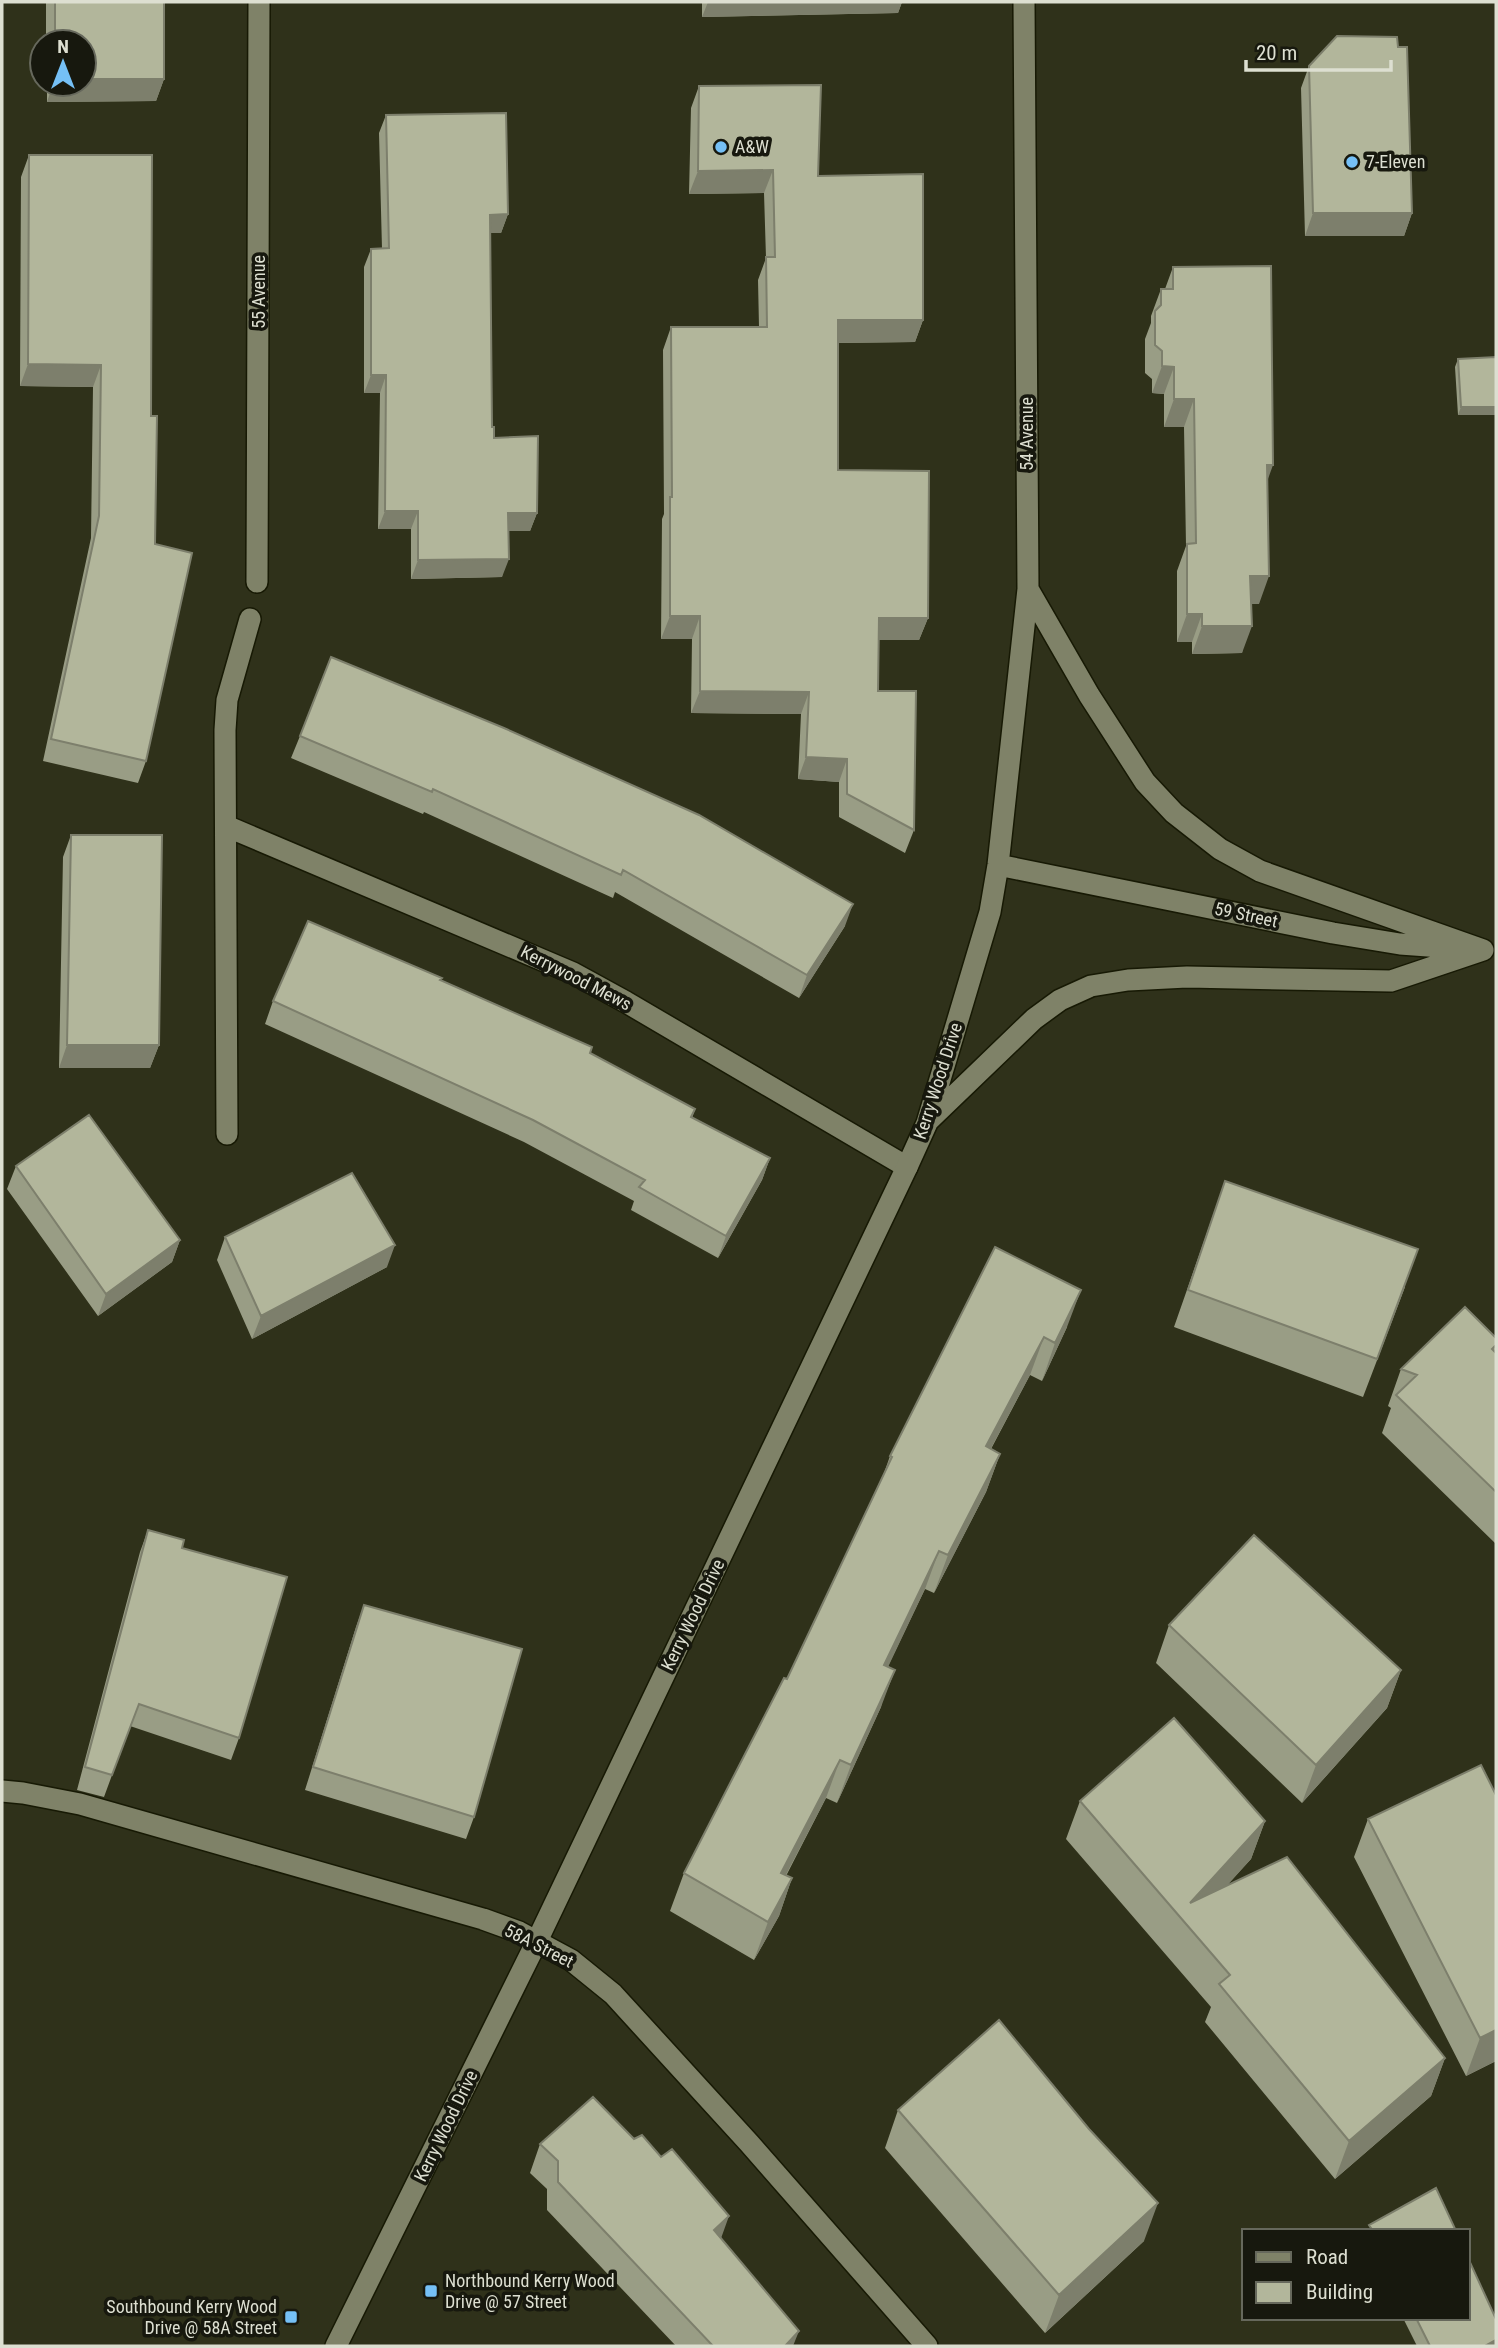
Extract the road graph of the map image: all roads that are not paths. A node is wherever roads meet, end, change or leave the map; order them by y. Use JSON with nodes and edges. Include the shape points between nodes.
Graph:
{"nodes":[{"id":1,"x":260,"y":2,"type":"edge"},
{"id":2,"x":1024,"y":2,"type":"edge"},
{"id":3,"x":257,"y":582,"type":"dead end"},
{"id":4,"x":1028,"y":589,"type":"junction"},
{"id":5,"x":250,"y":619,"type":"dead end"},
{"id":6,"x":226,"y":825,"type":"junction"},
{"id":7,"x":998,"y":864,"type":"junction"},
{"id":8,"x":1490,"y":950,"type":"edge"},
{"id":9,"x":927,"y":1123,"type":"junction"},
{"id":10,"x":227,"y":1134,"type":"dead end"},
{"id":11,"x":907,"y":1167,"type":"junction"},
{"id":12,"x":2,"y":1791,"type":"edge"},
{"id":13,"x":537,"y":1941,"type":"junction"},
{"id":14,"x":336,"y":2346,"type":"edge"},
{"id":15,"x":928,"y":2346,"type":"edge"}],
"edges":[{"from":1,"to":3,"type":"street","name":"55 Avenue"},
{"from":2,"to":4,"type":"street","name":"54 Avenue"},
{"from":4,"to":7,"type":"street","name":"54 Avenue"},
{"from":4,"to":8,"type":"street","via":[[1145,782],[1174,813],[1220,849],[1260,871]]},
{"from":5,"to":6,"type":"street","via":[[227,701]]},
{"from":6,"to":10,"type":"street"},
{"from":6,"to":11,"type":"street","name":"Kerrywood Mews","via":[[573,973]]},
{"from":7,"to":8,"type":"street","name":"59 Street","via":[[1334,933],[1400,944]]},
{"from":7,"to":9,"type":"street","name":"Kerry Wood Drive","via":[[990,912]]},
{"from":8,"to":9,"type":"street","via":[[1391,981],[1187,976],[1091,986],[1034,1019]]},
{"from":9,"to":11,"type":"street","name":"Kerry Wood Drive"},
{"from":11,"to":13,"type":"street","name":"Kerry Wood Drive"},
{"from":12,"to":13,"type":"street","name":"58A Street","via":[[80,1804],[483,1919]]},
{"from":13,"to":14,"type":"street","name":"Kerry Wood Drive"},
{"from":13,"to":15,"type":"street","name":"58A Street","via":[[571,1960],[613,1994]]}]}
